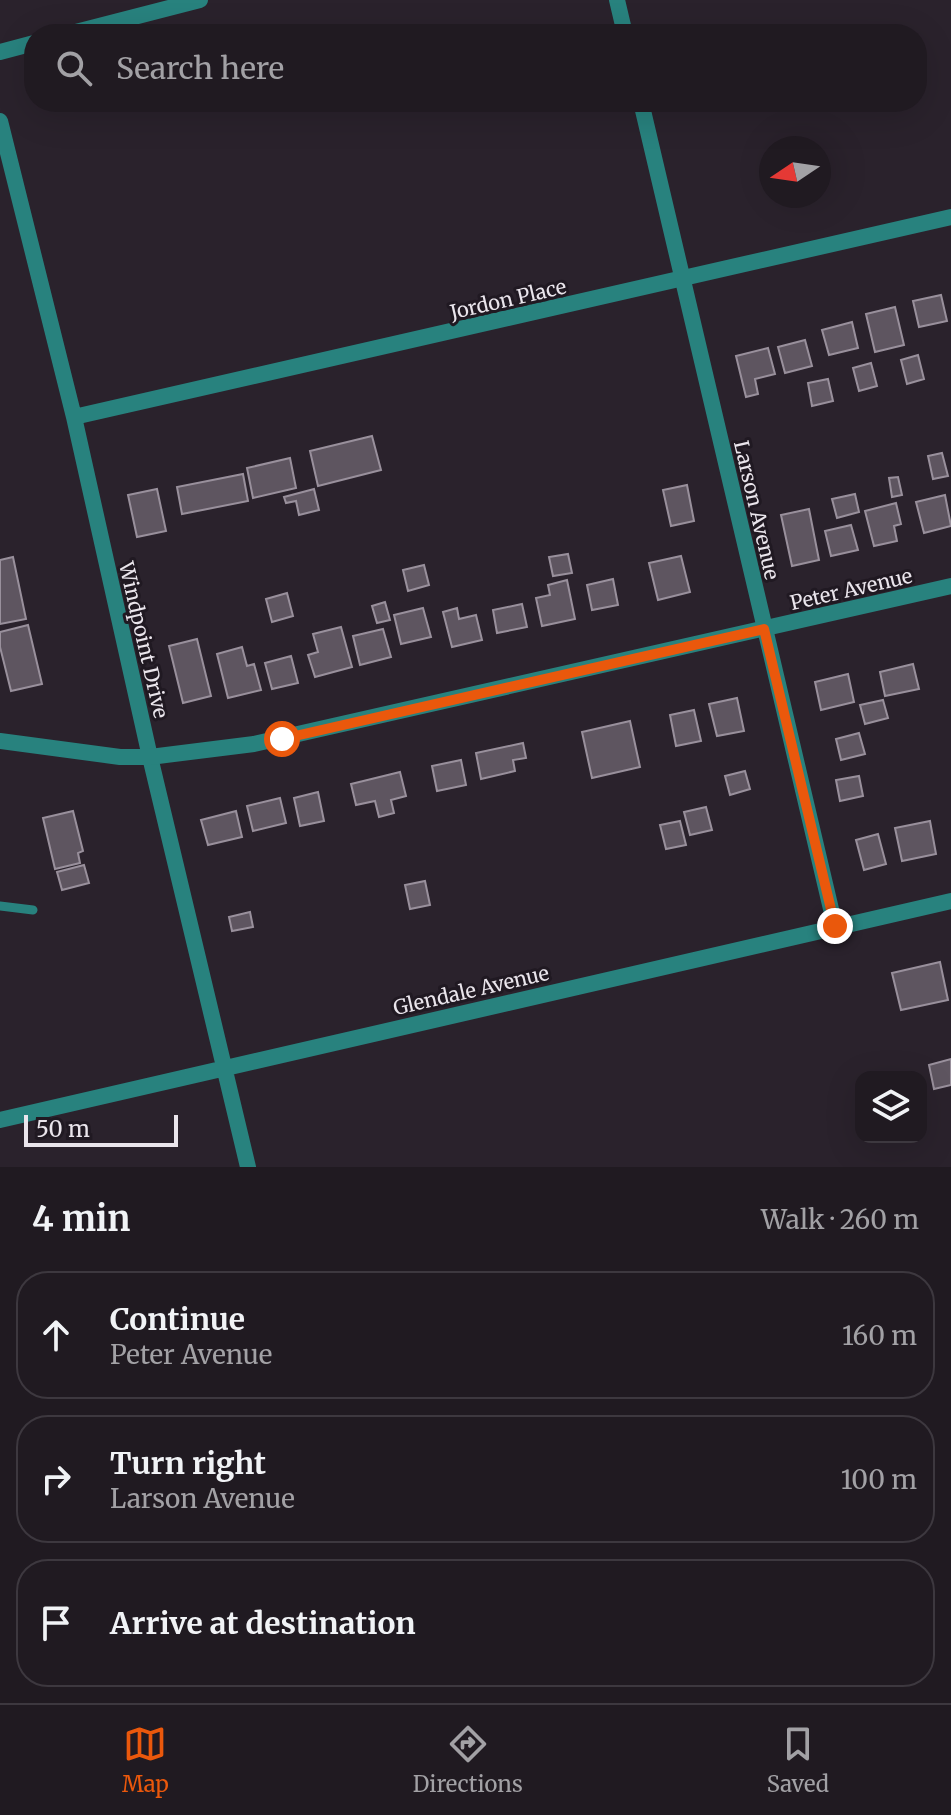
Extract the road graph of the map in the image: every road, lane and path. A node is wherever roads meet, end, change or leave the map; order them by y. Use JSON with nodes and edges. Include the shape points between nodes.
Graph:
{"nodes":[{"id":1,"x":200,"y":0,"type":"edge"},
{"id":2,"x":617,"y":0,"type":"edge"},
{"id":3,"x":107,"y":24,"type":"edge"},
{"id":4,"x":623,"y":24,"type":"edge"},
{"id":5,"x":24,"y":46,"type":"edge"},
{"id":6,"x":0,"y":52,"type":"edge"},
{"id":7,"x":643,"y":112,"type":"edge"},
{"id":8,"x":0,"y":121,"type":"edge"},
{"id":9,"x":951,"y":217,"type":"edge"},
{"id":10,"x":682,"y":280,"type":"junction"},
{"id":11,"x":74,"y":417,"type":"junction"},
{"id":12,"x":951,"y":586,"type":"edge"},
{"id":13,"x":764,"y":629,"type":"junction"},
{"id":14,"x":0,"y":741,"type":"edge"},
{"id":15,"x":150,"y":757,"type":"junction"},
{"id":16,"x":951,"y":901,"type":"edge"},
{"id":17,"x":0,"y":906,"type":"edge"},
{"id":18,"x":33,"y":910,"type":"dead end"},
{"id":19,"x":835,"y":926,"type":"junction"},
{"id":20,"x":225,"y":1068,"type":"junction"},
{"id":21,"x":0,"y":1120,"type":"edge"},
{"id":22,"x":248,"y":1167,"type":"edge"}],
"edges":[{"from":1,"to":3,"type":"street"},
{"from":2,"to":4,"type":"street"},
{"from":5,"to":6,"type":"street"},
{"from":7,"to":10,"type":"street","name":"Larson Avenue"},
{"from":8,"to":11,"type":"street","name":"Windpoint Drive"},
{"from":9,"to":10,"type":"street","name":"Jordon Place"},
{"from":10,"to":11,"type":"street","name":"Jordon Place"},
{"from":10,"to":13,"type":"street","name":"Larson Avenue"},
{"from":11,"to":15,"type":"street","name":"Windpoint Drive"},
{"from":12,"to":13,"type":"street","name":"Peter Avenue"},
{"from":13,"to":15,"type":"street","name":"Peter Avenue","via":[[266,742]]},
{"from":13,"to":19,"type":"street","name":"Larson Avenue"},
{"from":14,"to":15,"type":"street","name":"Peter Avenue","via":[[102,756]]},
{"from":15,"to":20,"type":"street","name":"Windpoint Drive"},
{"from":16,"to":19,"type":"street","name":"Glendale Avenue"},
{"from":17,"to":18,"type":"lane"},
{"from":19,"to":20,"type":"street","name":"Glendale Avenue"},
{"from":20,"to":21,"type":"street","name":"Glendale Avenue"},
{"from":20,"to":22,"type":"street","name":"Windpoint Drive"}]}
